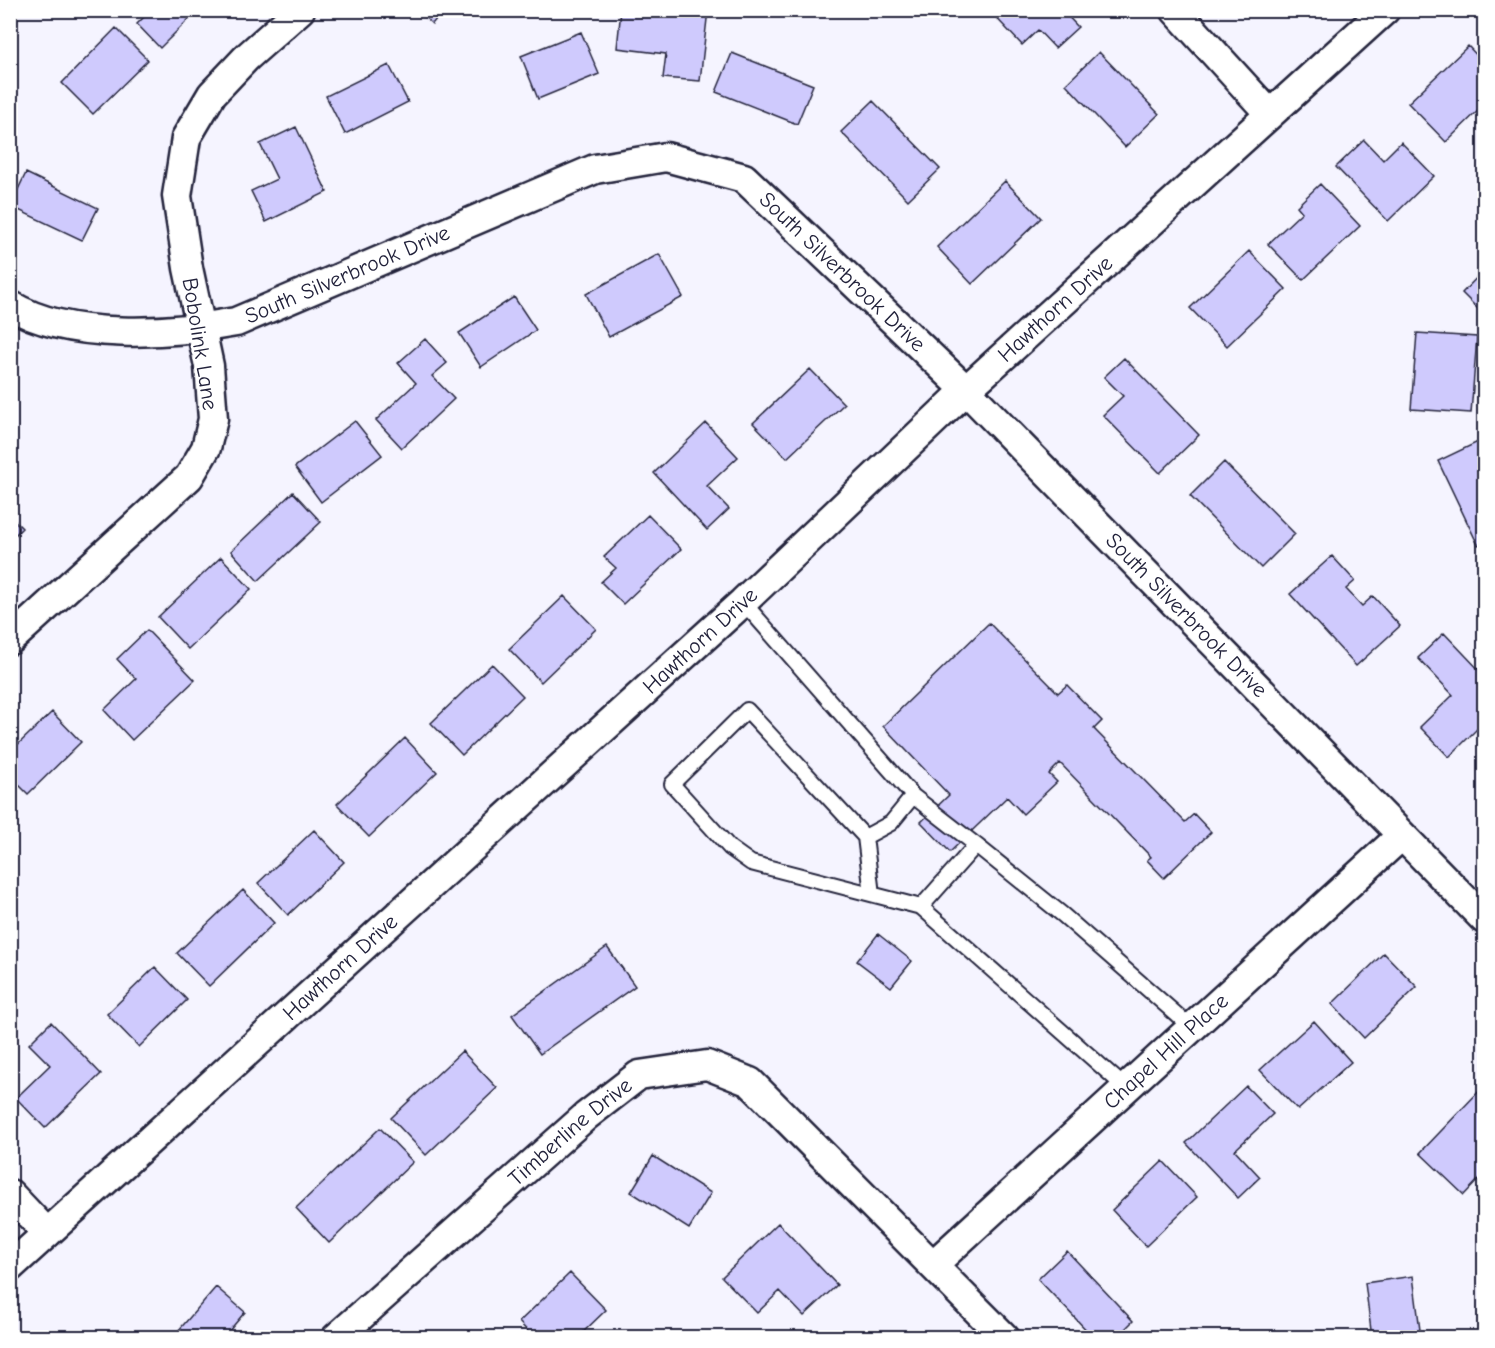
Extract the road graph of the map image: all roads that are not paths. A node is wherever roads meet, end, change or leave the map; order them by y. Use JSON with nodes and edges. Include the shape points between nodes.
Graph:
{"nodes":[{"id":1,"x":300,"y":10,"type":"edge"},
{"id":2,"x":1175,"y":10,"type":"edge"},
{"id":3,"x":1385,"y":10,"type":"edge"},
{"id":4,"x":1269,"y":113,"type":"junction"},
{"id":5,"x":10,"y":305,"type":"edge"},
{"id":6,"x":200,"y":329,"type":"junction"},
{"id":7,"x":966,"y":390,"type":"junction"},
{"id":8,"x":743,"y":602,"type":"junction"},
{"id":9,"x":10,"y":640,"type":"edge"},
{"id":10,"x":913,"y":796,"type":"junction"},
{"id":11,"x":1401,"y":836,"type":"junction"},
{"id":12,"x":865,"y":837,"type":"junction"},
{"id":13,"x":976,"y":845,"type":"junction"},
{"id":14,"x":872,"y":894,"type":"junction"},
{"id":15,"x":921,"y":907,"type":"junction"},
{"id":16,"x":1485,"y":919,"type":"edge"},
{"id":17,"x":1192,"y":1028,"type":"junction"},
{"id":18,"x":1126,"y":1088,"type":"junction"},
{"id":19,"x":10,"y":1194,"type":"edge"},
{"id":20,"x":47,"y":1233,"type":"junction"},
{"id":21,"x":933,"y":1265,"type":"junction"},
{"id":22,"x":10,"y":1267,"type":"edge"},
{"id":23,"x":336,"y":1338,"type":"edge"},
{"id":24,"x":1005,"y":1338,"type":"edge"}],
"edges":[{"from":1,"to":6,"type":"street","name":"Bobolink Lane","via":[[212,94],[186,138],[177,196]]},
{"from":2,"to":4,"type":"street"},
{"from":3,"to":4,"type":"street","name":"Hawthorn Drive"},
{"from":4,"to":7,"type":"street","name":"Hawthorn Drive"},
{"from":5,"to":6,"type":"street","name":"South Silverbrook Drive","via":[[70,326],[118,331]]},
{"from":6,"to":7,"type":"street","name":"South Silverbrook Drive","via":[[236,322],[595,169],[666,157],[744,178]]},
{"from":6,"to":9,"type":"street","name":"Bobolink Lane","via":[[213,419],[206,448],[189,477]]},
{"from":7,"to":8,"type":"street","name":"Hawthorn Drive"},
{"from":7,"to":11,"type":"street","name":"South Silverbrook Drive"},
{"from":8,"to":10,"type":"lane"},
{"from":8,"to":20,"type":"street","name":"Hawthorn Drive"},
{"from":10,"to":12,"type":"lane","via":[[891,823]]},
{"from":10,"to":13,"type":"lane"},
{"from":11,"to":16,"type":"street","name":"South Silverbrook Drive"},
{"from":11,"to":17,"type":"street","name":"Chapel Hill Place"},
{"from":12,"to":14,"type":"lane"},
{"from":12,"to":14,"type":"lane","via":[[747,710],[672,784],[730,848],[751,862]]},
{"from":13,"to":15,"type":"lane"},
{"from":13,"to":17,"type":"lane"},
{"from":14,"to":15,"type":"lane"},
{"from":15,"to":18,"type":"lane"},
{"from":17,"to":18,"type":"street","name":"Chapel Hill Place"},
{"from":18,"to":21,"type":"street","name":"Chapel Hill Place"},
{"from":19,"to":20,"type":"street"},
{"from":20,"to":22,"type":"street","name":"Hawthorn Drive"},
{"from":21,"to":23,"type":"street","name":"Timberline Drive","via":[[750,1082],[707,1065],[639,1075],[586,1116]]},
{"from":21,"to":24,"type":"street","name":"Timberline Drive"}]}
